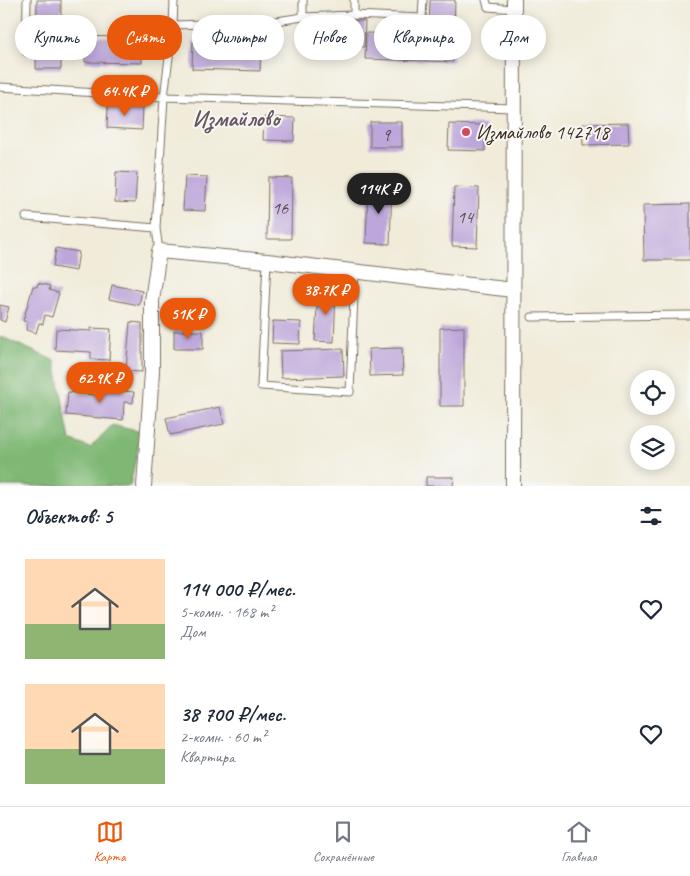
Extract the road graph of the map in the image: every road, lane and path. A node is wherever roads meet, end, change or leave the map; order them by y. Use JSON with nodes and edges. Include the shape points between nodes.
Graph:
{"nodes":[{"id":1,"x":27,"y":0,"type":"edge"},
{"id":2,"x":174,"y":0,"type":"edge"},
{"id":3,"x":303,"y":0,"type":"edge"},
{"id":4,"x":354,"y":0,"type":"edge"},
{"id":5,"x":423,"y":0,"type":"edge"},
{"id":6,"x":486,"y":0,"type":"edge"},
{"id":7,"x":514,"y":4,"type":"edge"},
{"id":8,"x":27,"y":15,"type":"edge"},
{"id":9,"x":173,"y":15,"type":"edge"},
{"id":10,"x":303,"y":15,"type":"edge"},
{"id":11,"x":354,"y":15,"type":"edge"},
{"id":12,"x":364,"y":15,"type":"edge"},
{"id":13,"x":294,"y":18,"type":"edge"},
{"id":14,"x":182,"y":26,"type":"edge"},
{"id":15,"x":168,"y":60,"type":"edge"},
{"id":16,"x":0,"y":87,"type":"edge"},
{"id":17,"x":164,"y":97,"type":"junction"},
{"id":18,"x":514,"y":108,"type":"junction"},
{"id":19,"x":26,"y":217,"type":"dead end"},
{"id":20,"x":156,"y":228,"type":"junction"},
{"id":21,"x":159,"y":251,"type":"junction"},
{"id":22,"x":267,"y":261,"type":"junction"},
{"id":23,"x":355,"y":271,"type":"junction"},
{"id":24,"x":513,"y":290,"type":"junction"},
{"id":25,"x":690,"y":315,"type":"edge"},
{"id":26,"x":532,"y":317,"type":"dead end"},
{"id":27,"x":144,"y":486,"type":"edge"},
{"id":28,"x":513,"y":486,"type":"edge"}],
"edges":[{"from":1,"to":8,"type":"lane"},
{"from":2,"to":9,"type":"lane"},
{"from":3,"to":10,"type":"lane"},
{"from":4,"to":11,"type":"lane"},
{"from":5,"to":12,"type":"lane","via":[[422,18]]},
{"from":6,"to":7,"type":"lane","via":[[488,7]]},
{"from":7,"to":18,"type":"street"},
{"from":13,"to":14,"type":"lane"},
{"from":15,"to":17,"type":"lane"},
{"from":16,"to":17,"type":"lane"},
{"from":17,"to":18,"type":"lane"},
{"from":17,"to":20,"type":"lane"},
{"from":18,"to":24,"type":"street"},
{"from":19,"to":20,"type":"lane"},
{"from":20,"to":21,"type":"lane"},
{"from":21,"to":22,"type":"street"},
{"from":21,"to":27,"type":"street","via":[[152,301],[152,372]]},
{"from":22,"to":23,"type":"street"},
{"from":22,"to":23,"type":"lane","via":[[261,386],[350,392]]},
{"from":23,"to":24,"type":"street"},
{"from":24,"to":28,"type":"street"},
{"from":25,"to":26,"type":"lane"}]}
